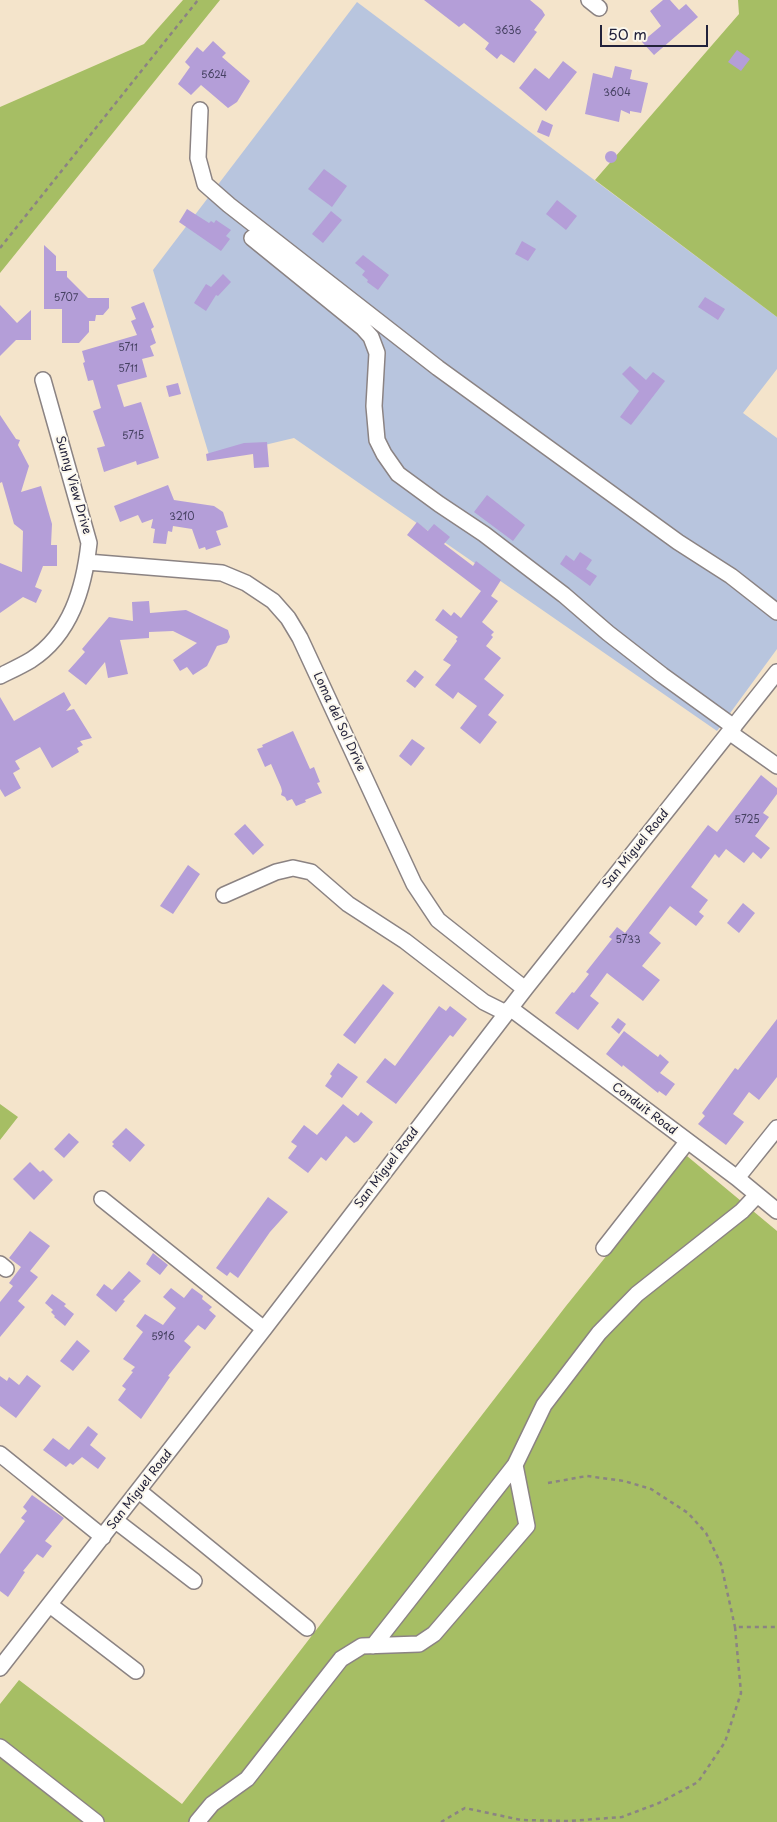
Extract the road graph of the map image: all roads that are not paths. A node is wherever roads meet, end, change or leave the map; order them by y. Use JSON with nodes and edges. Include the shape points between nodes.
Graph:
{"nodes":[{"id":1,"x":200,"y":110,"type":"dead end"},
{"id":2,"x":252,"y":238,"type":"dead end"},
{"id":3,"x":43,"y":380,"type":"dead end"},
{"id":4,"x":87,"y":562,"type":"junction"},
{"id":5,"x":777,"y":612,"type":"edge"},
{"id":6,"x":777,"y":672,"type":"edge"},
{"id":7,"x":0,"y":676,"type":"edge"},
{"id":8,"x":732,"y":729,"type":"junction"},
{"id":9,"x":777,"y":766,"type":"edge"},
{"id":10,"x":224,"y":895,"type":"dead end"},
{"id":11,"x":524,"y":989,"type":"junction"},
{"id":12,"x":508,"y":1011,"type":"junction"},
{"id":13,"x":777,"y":1128,"type":"edge"},
{"id":14,"x":687,"y":1142,"type":"junction"},
{"id":15,"x":737,"y":1178,"type":"junction"},
{"id":16,"x":757,"y":1195,"type":"junction"},
{"id":17,"x":102,"y":1199,"type":"dead end"},
{"id":18,"x":777,"y":1211,"type":"edge"},
{"id":19,"x":604,"y":1248,"type":"dead end"},
{"id":20,"x":264,"y":1329,"type":"junction"},
{"id":21,"x":0,"y":1454,"type":"edge"},
{"id":22,"x":515,"y":1464,"type":"junction"},
{"id":23,"x":139,"y":1491,"type":"junction"},
{"id":24,"x":116,"y":1521,"type":"junction"},
{"id":25,"x":103,"y":1537,"type":"junction"},
{"id":26,"x":194,"y":1581,"type":"dead end"},
{"id":27,"x":50,"y":1605,"type":"junction"},
{"id":28,"x":307,"y":1628,"type":"dead end"},
{"id":29,"x":373,"y":1646,"type":"junction"},
{"id":30,"x":0,"y":1668,"type":"edge"},
{"id":31,"x":136,"y":1671,"type":"dead end"},
{"id":32,"x":0,"y":1747,"type":"edge"},
{"id":33,"x":96,"y":1822,"type":"edge"},
{"id":34,"x":197,"y":1822,"type":"edge"}],
"edges":[{"from":1,"to":5,"type":"street","via":[[198,158],[205,184],[229,205],[438,368]]},
{"from":2,"to":8,"type":"street","via":[[372,337],[376,353],[374,406],[377,440],[398,474],[564,594],[608,633]]},
{"from":3,"to":4,"type":"street","name":"Sunny View Drive","via":[[89,543]]},
{"from":4,"to":7,"type":"street","name":"Sunny View Drive","via":[[81,591],[60,631],[31,660]]},
{"from":4,"to":11,"type":"street","name":"Loma del Sol Drive","via":[[222,573],[246,583],[273,601],[300,638],[414,884],[438,920]]},
{"from":6,"to":8,"type":"street","name":"San Miguel Road"},
{"from":8,"to":9,"type":"street"},
{"from":8,"to":11,"type":"street","name":"San Miguel Road"},
{"from":10,"to":12,"type":"street","name":"Conduit Road","via":[[276,872],[293,868],[311,872],[348,904],[405,941],[484,1002]]},
{"from":11,"to":12,"type":"street","name":"San Miguel Road"},
{"from":12,"to":14,"type":"street","name":"Conduit Road"},
{"from":12,"to":20,"type":"street","name":"San Miguel Road"},
{"from":13,"to":15,"type":"street"},
{"from":14,"to":15,"type":"street","name":"Conduit Road"},
{"from":14,"to":19,"type":"street"},
{"from":15,"to":16,"type":"street","name":"Conduit Road"},
{"from":16,"to":18,"type":"street","name":"Conduit Road"},
{"from":16,"to":22,"type":"street","via":[[742,1211],[637,1294],[599,1333],[544,1405]]},
{"from":17,"to":20,"type":"street"},
{"from":20,"to":23,"type":"street","name":"San Miguel Road"},
{"from":21,"to":25,"type":"street"},
{"from":22,"to":29,"type":"street"},
{"from":22,"to":29,"type":"street","via":[[527,1526],[434,1634],[419,1644]]},
{"from":23,"to":24,"type":"street","name":"San Miguel Road"},
{"from":23,"to":28,"type":"street"},
{"from":24,"to":25,"type":"street","name":"San Miguel Road"},
{"from":24,"to":26,"type":"street"},
{"from":25,"to":27,"type":"street","name":"San Miguel Road"},
{"from":27,"to":30,"type":"street","name":"San Miguel Road"},
{"from":27,"to":31,"type":"street"},
{"from":29,"to":34,"type":"street","via":[[362,1646],[341,1659],[247,1779],[212,1804]]},
{"from":32,"to":33,"type":"street"}]}
